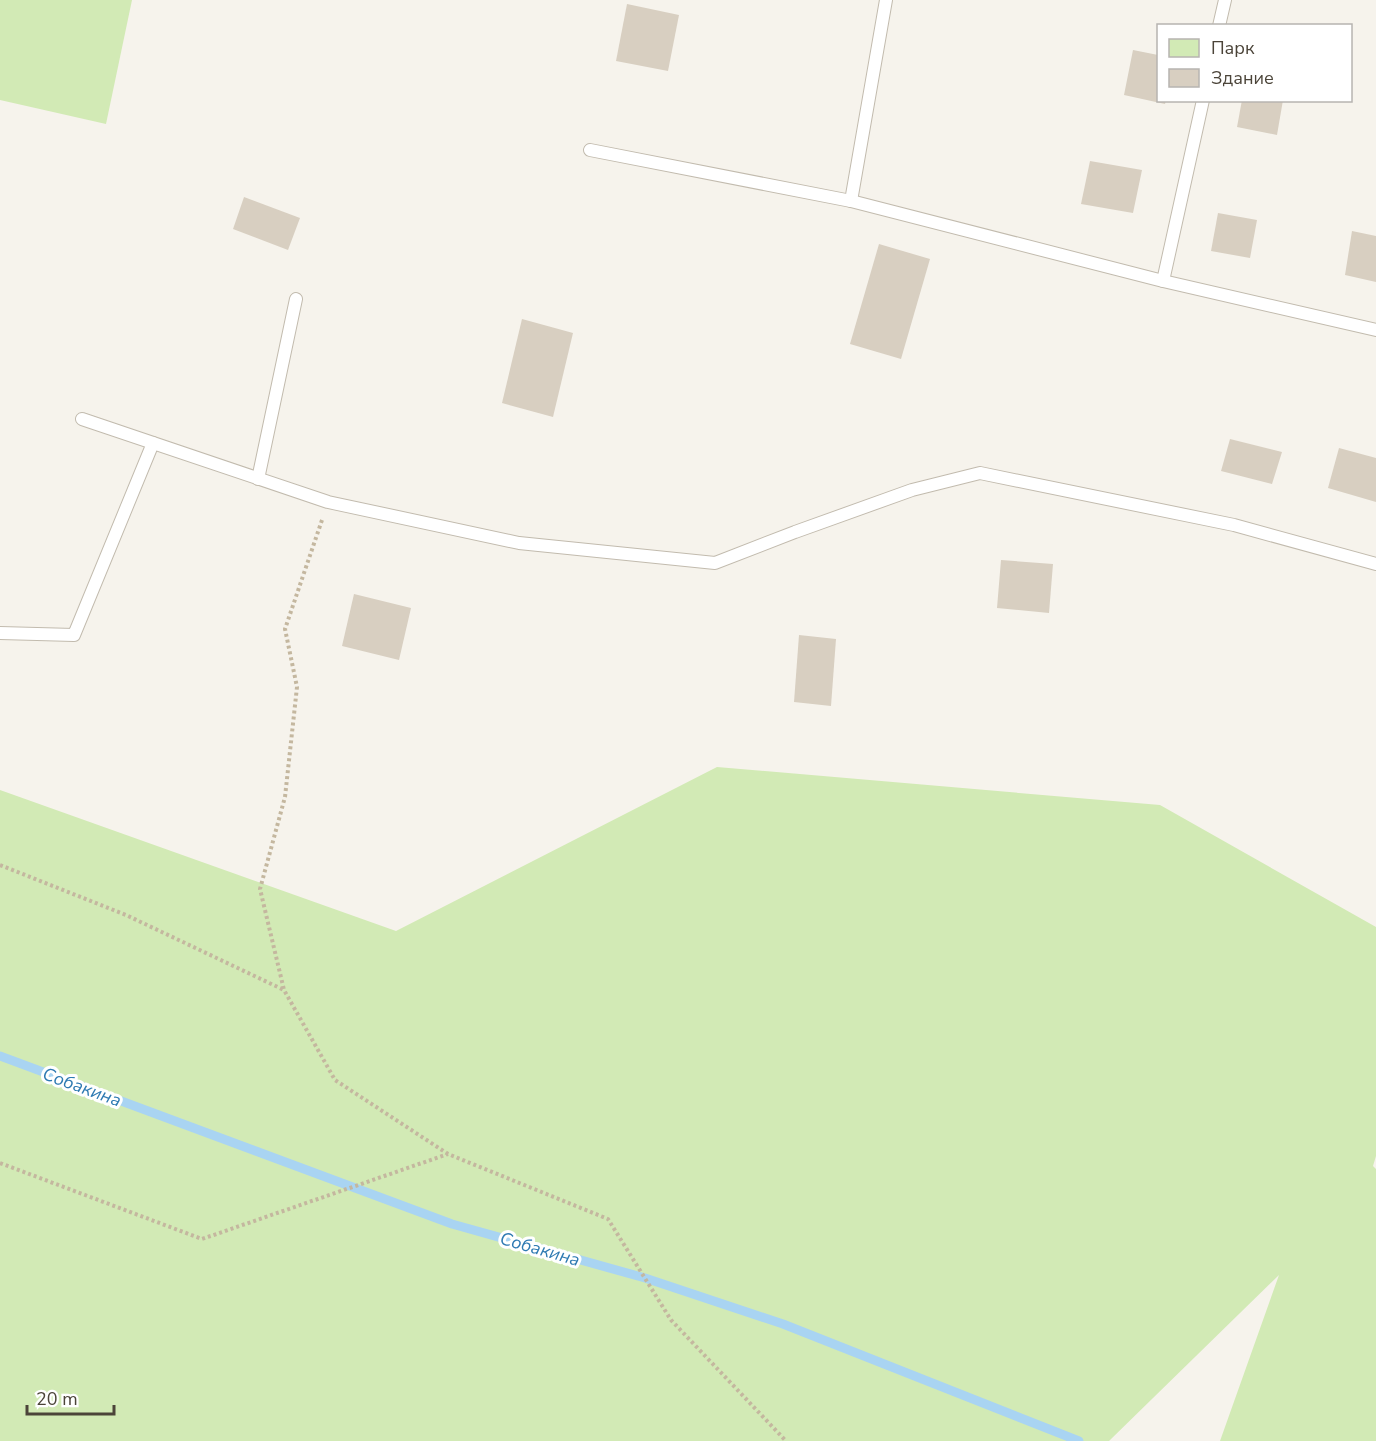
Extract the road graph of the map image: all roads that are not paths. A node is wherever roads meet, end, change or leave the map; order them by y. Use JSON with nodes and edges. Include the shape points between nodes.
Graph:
{"nodes":[{"id":1,"x":886,"y":0,"type":"edge"},
{"id":2,"x":1225,"y":0,"type":"edge"},
{"id":3,"x":1219,"y":24,"type":"edge"},
{"id":4,"x":1203,"y":102,"type":"edge"},
{"id":5,"x":590,"y":150,"type":"dead end"},
{"id":6,"x":851,"y":201,"type":"junction"},
{"id":7,"x":1163,"y":281,"type":"junction"},
{"id":8,"x":296,"y":299,"type":"dead end"},
{"id":9,"x":1376,"y":330,"type":"edge"},
{"id":10,"x":82,"y":419,"type":"dead end"},
{"id":11,"x":153,"y":443,"type":"junction"},
{"id":12,"x":258,"y":479,"type":"junction"},
{"id":13,"x":1376,"y":564,"type":"edge"},
{"id":14,"x":0,"y":633,"type":"edge"}],
"edges":[{"from":1,"to":6,"type":"lane"},
{"from":2,"to":3,"type":"lane"},
{"from":4,"to":7,"type":"lane"},
{"from":5,"to":6,"type":"lane"},
{"from":6,"to":7,"type":"lane"},
{"from":7,"to":9,"type":"lane"},
{"from":8,"to":12,"type":"lane"},
{"from":10,"to":11,"type":"lane"},
{"from":11,"to":12,"type":"lane"},
{"from":11,"to":14,"type":"lane","via":[[74,635]]},
{"from":12,"to":13,"type":"lane","via":[[328,502],[519,543],[715,563],[912,490],[980,473],[1234,525]]}]}
